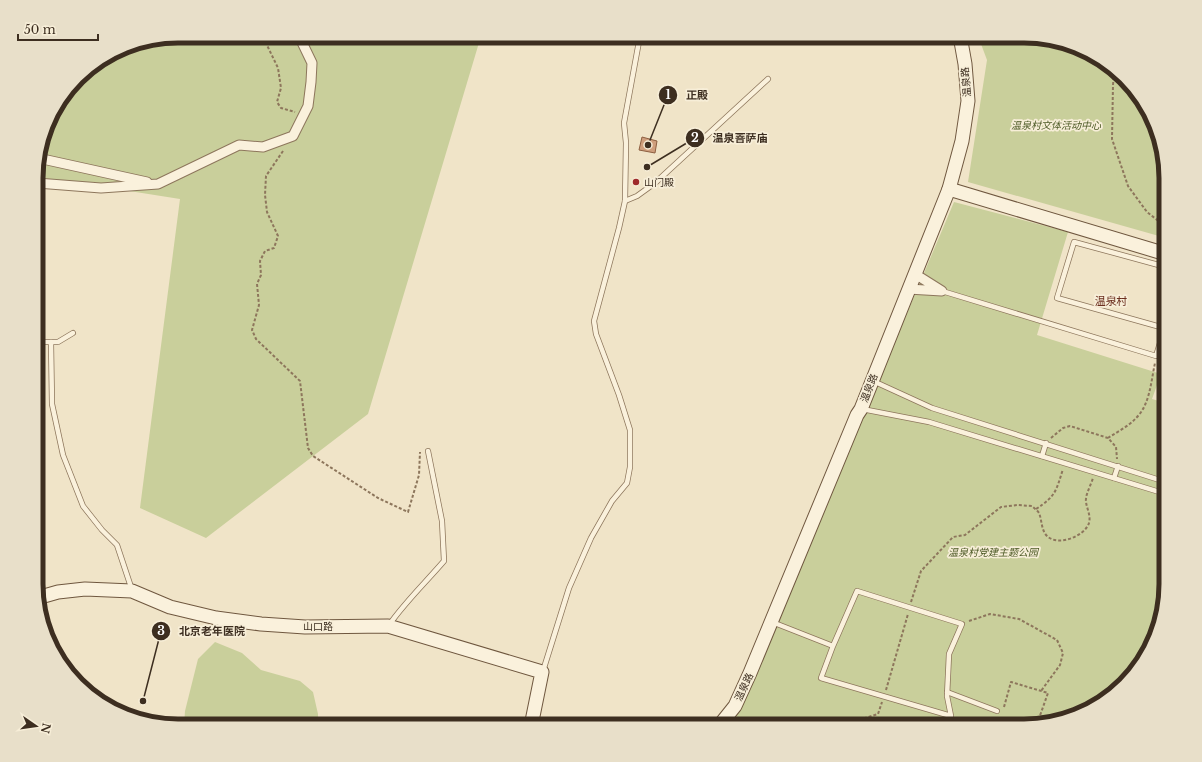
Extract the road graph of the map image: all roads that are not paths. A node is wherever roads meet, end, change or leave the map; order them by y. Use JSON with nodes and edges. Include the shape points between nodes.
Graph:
{"nodes":[{"id":1,"x":302,"y":43,"type":"edge"},
{"id":2,"x":639,"y":43,"type":"edge"},
{"id":3,"x":961,"y":43,"type":"edge"},
{"id":4,"x":768,"y":79,"type":"dead end"},
{"id":5,"x":44,"y":159,"type":"edge"},
{"id":6,"x":43,"y":183,"type":"edge"},
{"id":7,"x":158,"y":184,"type":"junction"},
{"id":8,"x":949,"y":190,"type":"junction"},
{"id":9,"x":625,"y":201,"type":"junction"},
{"id":10,"x":1159,"y":252,"type":"edge"},
{"id":11,"x":1159,"y":265,"type":"edge"},
{"id":12,"x":915,"y":274,"type":"junction"},
{"id":13,"x":908,"y":290,"type":"junction"},
{"id":14,"x":942,"y":291,"type":"junction"},
{"id":15,"x":1159,"y":324,"type":"edge"},
{"id":16,"x":73,"y":333,"type":"dead end"},
{"id":17,"x":43,"y":342,"type":"edge"},
{"id":18,"x":51,"y":342,"type":"junction"},
{"id":19,"x":1159,"y":346,"type":"edge"},
{"id":20,"x":872,"y":380,"type":"junction"},
{"id":21,"x":861,"y":409,"type":"junction"},
{"id":22,"x":1046,"y":443,"type":"junction"},
{"id":23,"x":428,"y":451,"type":"road end"},
{"id":24,"x":1042,"y":456,"type":"junction"},
{"id":25,"x":1118,"y":466,"type":"junction"},
{"id":26,"x":1114,"y":478,"type":"junction"},
{"id":27,"x":1159,"y":480,"type":"edge"},
{"id":28,"x":1159,"y":492,"type":"edge"},
{"id":29,"x":132,"y":592,"type":"junction"},
{"id":30,"x":44,"y":596,"type":"edge"},
{"id":31,"x":772,"y":622,"type":"junction"},
{"id":32,"x":388,"y":626,"type":"junction"},
{"id":33,"x":833,"y":646,"type":"junction"},
{"id":34,"x":542,"y":672,"type":"junction"},
{"id":35,"x":947,"y":692,"type":"junction"},
{"id":36,"x":997,"y":711,"type":"dead end"},
{"id":37,"x":532,"y":719,"type":"edge"},
{"id":38,"x":724,"y":719,"type":"edge"}],
"edges":[{"from":1,"to":7,"type":"street","via":[[312,63],[308,106],[293,136],[263,147],[238,145]]},
{"from":2,"to":9,"type":"lane","via":[[624,123]]},
{"from":3,"to":8,"type":"street","name":"温泉路","via":[[968,101],[962,141]]},
{"from":4,"to":9,"type":"lane","via":[[655,183]]},
{"from":5,"to":7,"type":"street"},
{"from":6,"to":7,"type":"street","via":[[101,188]]},
{"from":8,"to":10,"type":"street"},
{"from":8,"to":12,"type":"street","name":"温泉路"},
{"from":9,"to":34,"type":"lane","via":[[594,321],[596,334],[620,395],[630,430],[630,467],[627,482],[612,501],[591,538],[569,588]]},
{"from":11,"to":15,"type":"lane","via":[[1074,242],[1057,298]]},
{"from":12,"to":13,"type":"street","name":"温泉路"},
{"from":12,"to":14,"type":"street"},
{"from":13,"to":14,"type":"street"},
{"from":13,"to":20,"type":"street","name":"温泉路"},
{"from":14,"to":19,"type":"lane","via":[[1156,356]]},
{"from":16,"to":18,"type":"lane","via":[[58,342]]},
{"from":17,"to":18,"type":"lane"},
{"from":18,"to":29,"type":"lane","via":[[52,404],[63,455],[82,506],[117,545]]},
{"from":20,"to":21,"type":"street","name":"温泉路"},
{"from":20,"to":22,"type":"lane","via":[[932,408]]},
{"from":21,"to":24,"type":"lane","via":[[929,422]]},
{"from":21,"to":31,"type":"street","name":"温泉路"},
{"from":22,"to":24,"type":"lane"},
{"from":22,"to":25,"type":"lane"},
{"from":23,"to":32,"type":"lane","via":[[442,521],[444,561]]},
{"from":24,"to":26,"type":"lane"},
{"from":25,"to":26,"type":"lane"},
{"from":25,"to":27,"type":"lane"},
{"from":26,"to":28,"type":"lane"},
{"from":29,"to":30,"type":"street","name":"山口路","via":[[85,589]]},
{"from":29,"to":32,"type":"street","name":"山口路","via":[[170,607],[216,618],[305,627]]},
{"from":31,"to":33,"type":"lane"},
{"from":31,"to":38,"type":"street","name":"温泉路","via":[[734,706]]},
{"from":32,"to":34,"type":"street","name":"山口路"},
{"from":33,"to":35,"type":"lane","via":[[821,678],[951,716]]},
{"from":33,"to":35,"type":"lane","via":[[857,592],[962,624],[949,654]]},
{"from":34,"to":37,"type":"street"},
{"from":35,"to":36,"type":"lane"}]}
